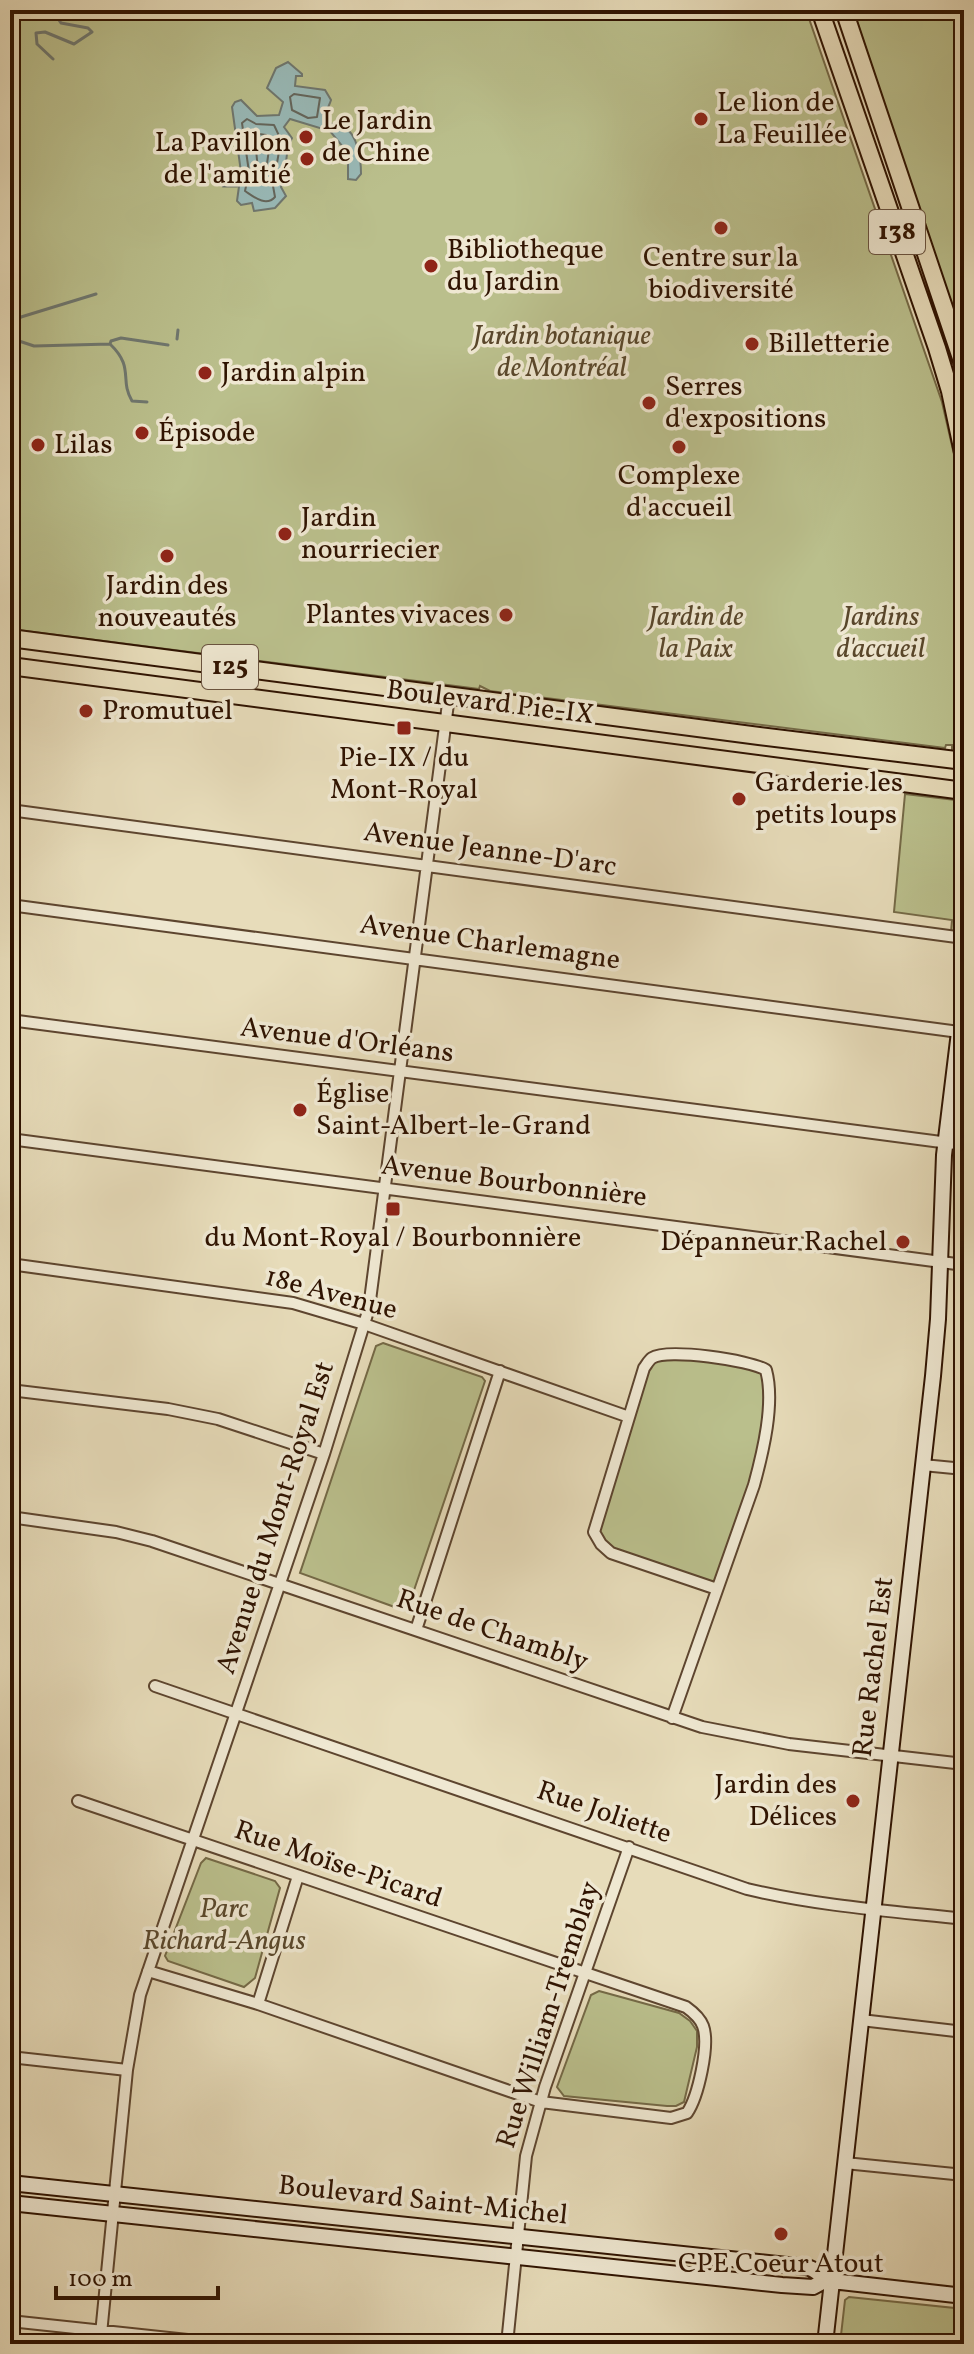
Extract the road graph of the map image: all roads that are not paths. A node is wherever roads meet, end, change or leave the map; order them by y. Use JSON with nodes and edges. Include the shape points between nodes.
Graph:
{"nodes":[{"id":1,"x":820,"y":10,"type":"edge"},
{"id":2,"x":844,"y":10,"type":"edge"},
{"id":3,"x":964,"y":367,"type":"edge"},
{"id":4,"x":964,"y":457,"type":"edge"},
{"id":5,"x":10,"y":638,"type":"edge"},
{"id":6,"x":10,"y":666,"type":"edge"},
{"id":7,"x":449,"y":696,"type":"junction"},
{"id":8,"x":446,"y":723,"type":"junction"},
{"id":9,"x":964,"y":761,"type":"edge"},
{"id":10,"x":964,"y":791,"type":"edge"},
{"id":11,"x":10,"y":810,"type":"edge"},
{"id":12,"x":429,"y":866,"type":"junction"},
{"id":13,"x":10,"y":905,"type":"edge"},
{"id":14,"x":964,"y":938,"type":"edge"},
{"id":15,"x":415,"y":959,"type":"junction"},
{"id":16,"x":964,"y":995,"type":"edge"},
{"id":17,"x":10,"y":1020,"type":"edge"},
{"id":18,"x":962,"y":1032,"type":"edge"},
{"id":19,"x":400,"y":1072,"type":"junction"},
{"id":20,"x":10,"y":1139,"type":"edge"},
{"id":21,"x":945,"y":1142,"type":"junction"},
{"id":22,"x":964,"y":1145,"type":"edge"},
{"id":23,"x":385,"y":1189,"type":"junction"},
{"id":24,"x":939,"y":1262,"type":"junction"},
{"id":25,"x":10,"y":1264,"type":"edge"},
{"id":26,"x":964,"y":1265,"type":"edge"},
{"id":27,"x":364,"y":1324,"type":"junction"},
{"id":28,"x":500,"y":1371,"type":"junction"},
{"id":29,"x":10,"y":1390,"type":"edge"},
{"id":30,"x":629,"y":1417,"type":"junction"},
{"id":31,"x":324,"y":1454,"type":"junction"},
{"id":32,"x":923,"y":1465,"type":"junction"},
{"id":33,"x":964,"y":1469,"type":"edge"},
{"id":34,"x":10,"y":1517,"type":"edge"},
{"id":35,"x":280,"y":1583,"type":"junction"},
{"id":36,"x":717,"y":1589,"type":"junction"},
{"id":37,"x":416,"y":1630,"type":"junction"},
{"id":38,"x":155,"y":1686,"type":"dead end"},
{"id":39,"x":237,"y":1714,"type":"junction"},
{"id":40,"x":672,"y":1718,"type":"junction"},
{"id":41,"x":889,"y":1757,"type":"junction"},
{"id":42,"x":964,"y":1764,"type":"edge"},
{"id":43,"x":78,"y":1801,"type":"dead end"},
{"id":44,"x":193,"y":1841,"type":"junction"},
{"id":45,"x":629,"y":1847,"type":"junction"},
{"id":46,"x":298,"y":1876,"type":"junction"},
{"id":47,"x":874,"y":1910,"type":"junction"},
{"id":48,"x":964,"y":1919,"type":"edge"},
{"id":49,"x":148,"y":1971,"type":"junction"},
{"id":50,"x":584,"y":1973,"type":"junction"},
{"id":51,"x":258,"y":2004,"type":"junction"},
{"id":52,"x":861,"y":2020,"type":"junction"},
{"id":53,"x":964,"y":2032,"type":"edge"},
{"id":54,"x":10,"y":2057,"type":"edge"},
{"id":55,"x":127,"y":2070,"type":"junction"},
{"id":56,"x":541,"y":2102,"type":"junction"},
{"id":57,"x":845,"y":2163,"type":"junction"},
{"id":58,"x":964,"y":2175,"type":"edge"},
{"id":59,"x":10,"y":2183,"type":"edge"},
{"id":60,"x":115,"y":2195,"type":"junction"},
{"id":61,"x":10,"y":2203,"type":"edge"},
{"id":62,"x":113,"y":2214,"type":"junction"},
{"id":63,"x":518,"y":2237,"type":"junction"},
{"id":64,"x":516,"y":2257,"type":"junction"},
{"id":65,"x":829,"y":2281,"type":"junction"},
{"id":66,"x":964,"y":2296,"type":"edge"},
{"id":67,"x":10,"y":2321,"type":"edge"},
{"id":68,"x":102,"y":2330,"type":"junction"},
{"id":69,"x":100,"y":2344,"type":"edge"},
{"id":70,"x":217,"y":2344,"type":"edge"},
{"id":71,"x":225,"y":2344,"type":"edge"},
{"id":72,"x":507,"y":2344,"type":"edge"},
{"id":73,"x":825,"y":2344,"type":"edge"}],
"edges":[{"from":1,"to":4,"type":"main road","number":"138","via":[[937,348]]},
{"from":2,"to":3,"type":"main road","number":"138"},
{"from":5,"to":7,"type":"main road","name":"Boulevard Pie-IX","number":"125"},
{"from":6,"to":8,"type":"main road","name":"Boulevard Pie-IX","number":"125"},
{"from":7,"to":8,"type":"street","name":"Avenue du Mont-Royal Est"},
{"from":7,"to":9,"type":"main road","name":"Boulevard Pie-IX","number":"125"},
{"from":8,"to":10,"type":"main road","name":"Boulevard Pie-IX","number":"125"},
{"from":8,"to":12,"type":"street","name":"Avenue du Mont-Royal Est"},
{"from":11,"to":12,"type":"street","name":"Avenue Jeanne-D'arc"},
{"from":12,"to":14,"type":"street","name":"Avenue Jeanne-D'arc"},
{"from":12,"to":15,"type":"street","name":"Avenue du Mont-Royal Est"},
{"from":13,"to":15,"type":"street","name":"Avenue Charlemagne"},
{"from":15,"to":18,"type":"street","name":"Avenue Charlemagne"},
{"from":15,"to":19,"type":"street","name":"Avenue du Mont-Royal Est"},
{"from":16,"to":18,"type":"street","name":"Rue Rachel Est"},
{"from":17,"to":19,"type":"street","name":"Avenue d'Orléans"},
{"from":18,"to":21,"type":"main road","name":"Rue Rachel Est"},
{"from":19,"to":21,"type":"street","name":"Avenue d'Orléans"},
{"from":19,"to":23,"type":"street","name":"Avenue du Mont-Royal Est"},
{"from":20,"to":23,"type":"street","name":"Avenue Bourbonnière"},
{"from":21,"to":22,"type":"street","name":"Avenue d'Orléans"},
{"from":21,"to":24,"type":"main road","name":"Rue Rachel Est"},
{"from":23,"to":24,"type":"street","name":"Avenue Bourbonnière"},
{"from":23,"to":27,"type":"street","name":"Avenue du Mont-Royal Est"},
{"from":24,"to":26,"type":"street","name":"Avenue Bourbonnière"},
{"from":24,"to":32,"type":"main road","name":"Rue Rachel Est"},
{"from":25,"to":27,"type":"street","name":"18e Avenue","via":[[293,1303]]},
{"from":27,"to":28,"type":"street","name":"18e Avenue"},
{"from":27,"to":31,"type":"street","name":"Avenue du Mont-Royal Est"},
{"from":28,"to":30,"type":"street","name":"18e Avenue"},
{"from":28,"to":37,"type":"street"},
{"from":29,"to":31,"type":"street","via":[[218,1419]]},
{"from":30,"to":36,"type":"street","via":[[594,1532],[611,1553]]},
{"from":30,"to":36,"type":"street","via":[[644,1368],[653,1357],[744,1362],[766,1370],[770,1384],[763,1451]]},
{"from":31,"to":35,"type":"street","name":"Avenue du Mont-Royal Est"},
{"from":32,"to":33,"type":"street"},
{"from":32,"to":41,"type":"main road","name":"Rue Rachel Est"},
{"from":34,"to":35,"type":"street","name":"Rue de Chambly","via":[[116,1532]]},
{"from":35,"to":37,"type":"street","name":"Rue de Chambly"},
{"from":35,"to":39,"type":"street","name":"Avenue du Mont-Royal Est"},
{"from":36,"to":40,"type":"street"},
{"from":37,"to":40,"type":"street","name":"Rue de Chambly"},
{"from":38,"to":39,"type":"street","name":"Rue Joliette"},
{"from":39,"to":44,"type":"street","name":"Avenue du Mont-Royal Est"},
{"from":39,"to":45,"type":"street","name":"Rue Joliette"},
{"from":40,"to":41,"type":"street","name":"Rue de Chambly","via":[[730,1734]]},
{"from":41,"to":42,"type":"street","name":"Rue de Chambly"},
{"from":41,"to":47,"type":"main road","name":"Rue Rachel Est"},
{"from":43,"to":44,"type":"street","name":"Rue Moïse-Picard"},
{"from":44,"to":46,"type":"street","name":"Rue Moïse-Picard"},
{"from":44,"to":49,"type":"street","name":"Avenue du Mont-Royal Est"},
{"from":45,"to":47,"type":"street","name":"Rue Joliette","via":[[747,1889]]},
{"from":45,"to":50,"type":"street","name":"Rue William-Tremblay"},
{"from":46,"to":50,"type":"street","name":"Rue Moïse-Picard"},
{"from":46,"to":51,"type":"street"},
{"from":47,"to":48,"type":"street","name":"Rue Joliette"},
{"from":47,"to":52,"type":"main road","name":"Rue Rachel Est"},
{"from":49,"to":51,"type":"street"},
{"from":49,"to":55,"type":"street","name":"Avenue du Mont-Royal Est"},
{"from":50,"to":56,"type":"street","name":"Rue William-Tremblay"},
{"from":50,"to":56,"type":"street","name":"Rue Moïse-Picard","via":[[686,2007],[703,2023],[697,2100],[687,2113],[671,2118]]},
{"from":51,"to":56,"type":"street"},
{"from":52,"to":53,"type":"street"},
{"from":52,"to":57,"type":"main road","name":"Rue Rachel Est"},
{"from":54,"to":55,"type":"street"},
{"from":55,"to":60,"type":"street","name":"Avenue du Mont-Royal Est"},
{"from":56,"to":63,"type":"street","name":"Rue William-Tremblay","via":[[526,2156]]},
{"from":57,"to":58,"type":"street"},
{"from":57,"to":65,"type":"main road","name":"Rue Rachel Est"},
{"from":59,"to":60,"type":"main road","name":"Boulevard Saint-Michel"},
{"from":60,"to":62,"type":"street","name":"Avenue du Mont-Royal Est"},
{"from":60,"to":63,"type":"main road","name":"Boulevard Saint-Michel"},
{"from":61,"to":62,"type":"main road","name":"Boulevard Saint-Michel"},
{"from":62,"to":64,"type":"main road","name":"Boulevard Saint-Michel"},
{"from":62,"to":68,"type":"street","name":"Avenue du Mont-Royal Est"},
{"from":63,"to":64,"type":"street","name":"Rue William-Tremblay"},
{"from":63,"to":65,"type":"main road","name":"Boulevard Saint-Michel","via":[[815,2268]]},
{"from":64,"to":65,"type":"main road","name":"Boulevard Saint-Michel","via":[[805,2287]]},
{"from":64,"to":72,"type":"street","name":"Rue William-Tremblay"},
{"from":65,"to":66,"type":"main road"},
{"from":65,"to":73,"type":"main road","name":"Rue Rachel Est"},
{"from":67,"to":68,"type":"street"},
{"from":68,"to":69,"type":"street","name":"Avenue du Mont-Royal Est"},
{"from":68,"to":70,"type":"street"},
{"from":70,"to":71,"type":"street"}]}
